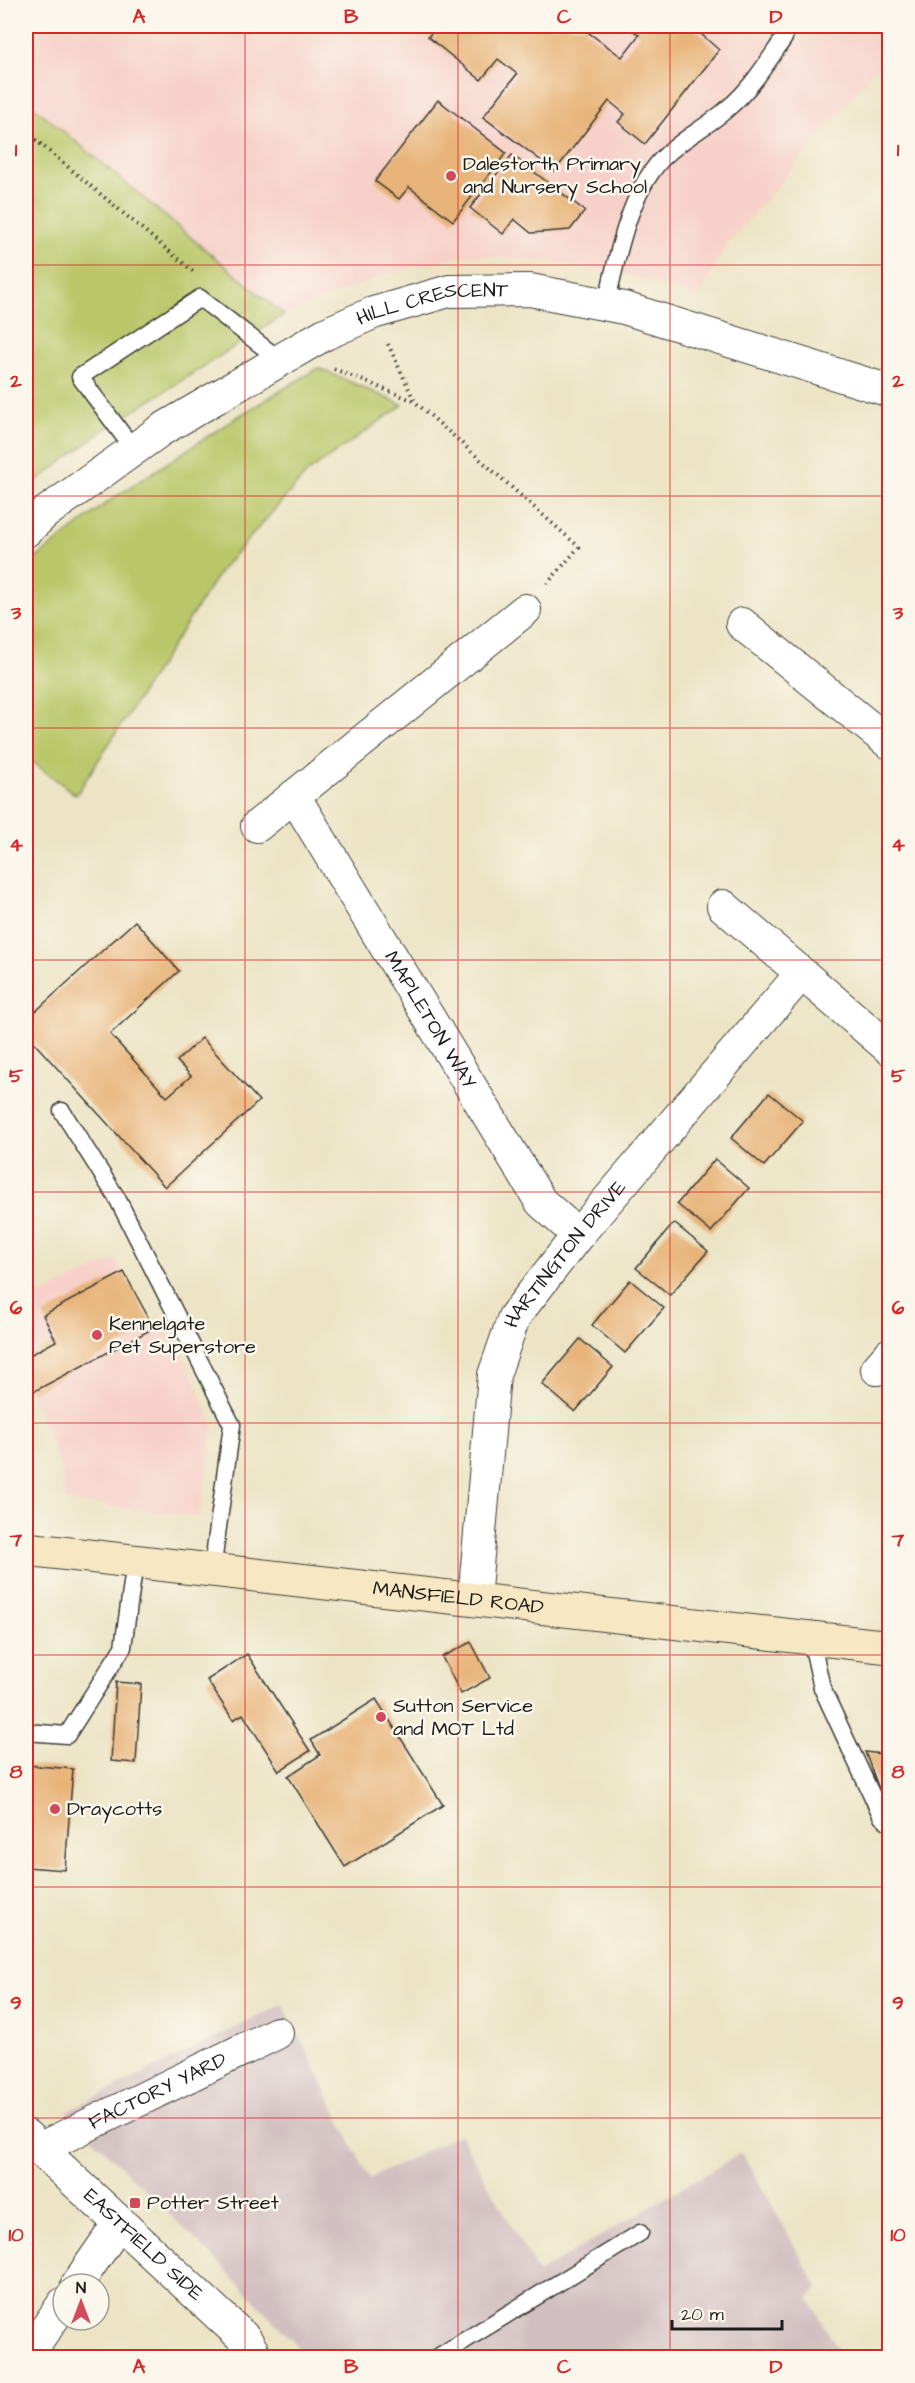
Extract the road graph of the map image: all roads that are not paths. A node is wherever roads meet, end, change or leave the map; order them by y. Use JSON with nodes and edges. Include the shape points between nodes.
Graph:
{"nodes":[{"id":1,"x":784,"y":38,"type":"dead end"},
{"id":2,"x":606,"y":305,"type":"junction"},
{"id":3,"x":286,"y":357,"type":"junction"},
{"id":4,"x":890,"y":391,"type":"edge"},
{"id":5,"x":134,"y":450,"type":"junction"},
{"id":6,"x":26,"y":531,"type":"edge"},
{"id":7,"x":525,"y":610,"type":"road end"},
{"id":8,"x":742,"y":624,"type":"dead end"},
{"id":9,"x":890,"y":741,"type":"edge"},
{"id":10,"x":294,"y":796,"type":"junction"},
{"id":11,"x":257,"y":826,"type":"dead end"},
{"id":12,"x":723,"y":906,"type":"dead end"},
{"id":13,"x":801,"y":974,"type":"junction"},
{"id":14,"x":890,"y":1049,"type":"edge"},
{"id":15,"x":62,"y":1111,"type":"dead end"},
{"id":16,"x":578,"y":1235,"type":"junction"},
{"id":17,"x":26,"y":1550,"type":"edge"},
{"id":18,"x":135,"y":1562,"type":"junction"},
{"id":19,"x":212,"y":1571,"type":"junction"},
{"id":20,"x":474,"y":1600,"type":"junction"},
{"id":21,"x":811,"y":1638,"type":"junction"},
{"id":22,"x":890,"y":1647,"type":"edge"},
{"id":23,"x":26,"y":1732,"type":"edge"},
{"id":24,"x":890,"y":1823,"type":"edge"},
{"id":25,"x":277,"y":2033,"type":"dead end"},
{"id":26,"x":32,"y":2143,"type":"edge"},
{"id":27,"x":120,"y":2222,"type":"junction"},
{"id":28,"x":640,"y":2233,"type":"dead end"},
{"id":29,"x":85,"y":2272,"type":"edge"},
{"id":30,"x":51,"y":2322,"type":"edge"},
{"id":31,"x":26,"y":2358,"type":"edge"},
{"id":32,"x":256,"y":2358,"type":"edge"},
{"id":33,"x":436,"y":2358,"type":"edge"}],
"edges":[{"from":1,"to":2,"type":"lane","via":[[750,88],[660,160],[642,186],[620,243]]},
{"from":2,"to":3,"type":"street","name":"HILL CRESCENT","via":[[530,290],[448,291],[373,313]]},
{"from":2,"to":4,"type":"street","name":"HILL CRESCENT"},
{"from":3,"to":5,"type":"street","name":"HILL CRESCENT"},
{"from":3,"to":5,"type":"lane","via":[[200,298],[80,377]]},
{"from":5,"to":6,"type":"street","name":"HILL CRESCENT"},
{"from":7,"to":10,"type":"street"},
{"from":8,"to":9,"type":"street"},
{"from":10,"to":11,"type":"street"},
{"from":10,"to":16,"type":"street","name":"MAPLETON WAY","via":[[541,1202]]},
{"from":12,"to":13,"type":"street"},
{"from":13,"to":14,"type":"street"},
{"from":13,"to":16,"type":"street","name":"HARTINGTON DRIVE"},
{"from":15,"to":19,"type":"lane","via":[[117,1198],[232,1425]]},
{"from":16,"to":20,"type":"street","name":"HARTINGTON DRIVE","via":[[514,1317],[494,1375]]},
{"from":17,"to":18,"type":"main road","name":"MANSFIELD ROAD"},
{"from":18,"to":19,"type":"main road","name":"MANSFIELD ROAD"},
{"from":18,"to":23,"type":"lane","via":[[123,1647],[67,1735]]},
{"from":19,"to":20,"type":"main road","name":"MANSFIELD ROAD"},
{"from":20,"to":21,"type":"main road","name":"MANSFIELD ROAD"},
{"from":21,"to":22,"type":"main road","name":"MANSFIELD ROAD"},
{"from":21,"to":24,"type":"lane","via":[[822,1688],[882,1818]]},
{"from":25,"to":26,"type":"street","name":"FACTORY YARD"},
{"from":26,"to":27,"type":"street","name":"EASTFIELD SIDE"},
{"from":27,"to":29,"type":"street"},
{"from":27,"to":32,"type":"street","name":"EASTFIELD SIDE","via":[[245,2339]]},
{"from":28,"to":33,"type":"lane"},
{"from":30,"to":31,"type":"street"}]}
